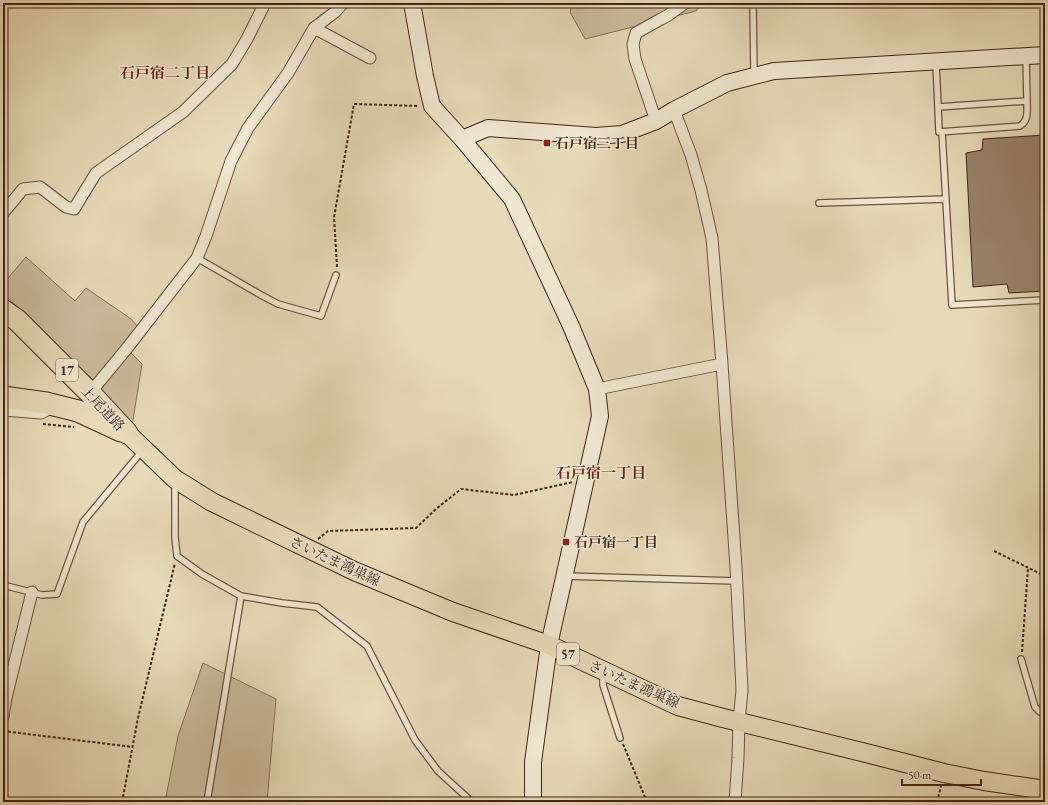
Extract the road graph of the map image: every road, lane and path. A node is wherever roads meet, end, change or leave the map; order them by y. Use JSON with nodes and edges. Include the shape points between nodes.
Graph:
{"nodes":[{"id":1,"x":265,"y":3,"type":"edge"},
{"id":2,"x":343,"y":3,"type":"edge"},
{"id":3,"x":412,"y":3,"type":"edge"},
{"id":4,"x":685,"y":3,"type":"edge"},
{"id":5,"x":753,"y":3,"type":"edge"},
{"id":6,"x":314,"y":28,"type":"junction"},
{"id":7,"x":1026,"y":56,"type":"junction"},
{"id":8,"x":1045,"y":56,"type":"edge"},
{"id":9,"x":370,"y":58,"type":"dead end"},
{"id":10,"x":936,"y":62,"type":"junction"},
{"id":11,"x":754,"y":76,"type":"junction"},
{"id":12,"x":1028,"y":101,"type":"junction"},
{"id":13,"x":432,"y":106,"type":"junction"},
{"id":14,"x":938,"y":107,"type":"junction"},
{"id":15,"x":674,"y":110,"type":"junction"},
{"id":16,"x":656,"y":121,"type":"junction"},
{"id":17,"x":942,"y":132,"type":"junction"},
{"id":18,"x":462,"y":139,"type":"junction"},
{"id":19,"x":946,"y":199,"type":"junction"},
{"id":20,"x":818,"y":203,"type":"dead end"},
{"id":21,"x":3,"y":213,"type":"edge"},
{"id":22,"x":197,"y":258,"type":"junction"},
{"id":23,"x":336,"y":275,"type":"joint"},
{"id":24,"x":1045,"y":300,"type":"edge"},
{"id":25,"x":3,"y":310,"type":"edge"},
{"id":26,"x":722,"y":364,"type":"junction"},
{"id":27,"x":597,"y":389,"type":"junction"},
{"id":28,"x":90,"y":393,"type":"junction"},
{"id":29,"x":3,"y":397,"type":"edge"},
{"id":30,"x":55,"y":406,"type":"junction"},
{"id":31,"x":3,"y":410,"type":"edge"},
{"id":32,"x":36,"y":423,"type":"dead end"},
{"id":33,"x":74,"y":427,"type":"dead end"},
{"id":34,"x":127,"y":433,"type":"junction"},
{"id":35,"x":143,"y":450,"type":"junction"},
{"id":36,"x":175,"y":479,"type":"junction"},
{"id":37,"x":586,"y":479,"type":"junction"},
{"id":38,"x":312,"y":551,"type":"junction"},
{"id":39,"x":994,"y":551,"type":"dead end"},
{"id":40,"x":177,"y":556,"type":"junction"},
{"id":41,"x":1028,"y":568,"type":"junction"},
{"id":42,"x":564,"y":576,"type":"junction"},
{"id":43,"x":1045,"y":576,"type":"edge"},
{"id":44,"x":737,"y":581,"type":"junction"},
{"id":45,"x":3,"y":585,"type":"edge"},
{"id":46,"x":32,"y":592,"type":"junction"},
{"id":47,"x":240,"y":596,"type":"junction"},
{"id":48,"x":550,"y":645,"type":"junction"},
{"id":49,"x":1021,"y":659,"type":"joint"},
{"id":50,"x":604,"y":671,"type":"junction"},
{"id":51,"x":1045,"y":713,"type":"edge"},
{"id":52,"x":3,"y":717,"type":"edge"},
{"id":53,"x":739,"y":722,"type":"junction"},
{"id":54,"x":3,"y":731,"type":"edge"},
{"id":55,"x":620,"y":738,"type":"joint"},
{"id":56,"x":133,"y":747,"type":"junction"},
{"id":57,"x":1045,"y":790,"type":"edge"},
{"id":58,"x":122,"y":802,"type":"edge"},
{"id":59,"x":207,"y":802,"type":"edge"},
{"id":60,"x":472,"y":802,"type":"edge"},
{"id":61,"x":533,"y":802,"type":"edge"},
{"id":62,"x":647,"y":802,"type":"edge"},
{"id":63,"x":735,"y":802,"type":"edge"}],
"edges":[{"from":1,"to":21,"type":"street","via":[[232,64],[183,112],[96,173],[74,209],[66,207],[40,187],[23,189]]},
{"from":2,"to":6,"type":"street"},
{"from":3,"to":13,"type":"street"},
{"from":4,"to":16,"type":"street","via":[[636,33],[633,44],[635,59]]},
{"from":5,"to":11,"type":"lane"},
{"from":6,"to":9,"type":"street"},
{"from":6,"to":22,"type":"street","via":[[288,73],[248,128],[234,154]]},
{"from":7,"to":8,"type":"street"},
{"from":7,"to":10,"type":"street"},
{"from":7,"to":12,"type":"lane"},
{"from":10,"to":11,"type":"street","via":[[774,71]]},
{"from":10,"to":14,"type":"lane"},
{"from":11,"to":15,"type":"street","via":[[727,83]]},
{"from":12,"to":14,"type":"lane"},
{"from":12,"to":17,"type":"lane","via":[[1028,117],[1020,126]]},
{"from":13,"to":18,"type":"street"},
{"from":13,"to":23,"type":"path","via":[[354,104],[334,217],[338,262]]},
{"from":14,"to":17,"type":"lane","via":[[939,132]]},
{"from":15,"to":16,"type":"street"},
{"from":15,"to":26,"type":"street","via":[[693,162],[712,238]]},
{"from":16,"to":18,"type":"street","via":[[622,134],[596,136],[488,128]]},
{"from":17,"to":19,"type":"lane"},
{"from":18,"to":27,"type":"street","via":[[512,199]]},
{"from":19,"to":20,"type":"lane"},
{"from":19,"to":24,"type":"lane","via":[[952,305]]},
{"from":22,"to":23,"type":"lane","via":[[278,304],[321,316]]},
{"from":22,"to":28,"type":"street"},
{"from":25,"to":28,"type":"highway","name":"上尾道路","number":"17","via":[[17,320]]},
{"from":26,"to":27,"type":"street"},
{"from":26,"to":44,"type":"street"},
{"from":27,"to":37,"type":"street","via":[[600,416]]},
{"from":28,"to":34,"type":"highway","name":"上尾道路","number":"17"},
{"from":29,"to":30,"type":"highway","name":"上尾道路"},
{"from":30,"to":31,"type":"street","via":[[42,413]]},
{"from":30,"to":34,"type":"highway","name":"上尾道路","via":[[78,411]]},
{"from":32,"to":33,"type":"path"},
{"from":34,"to":35,"type":"main road","name":"さいたま鴻巣線","number":"57"},
{"from":35,"to":36,"type":"main road","name":"さいたま鴻巣線","number":"57"},
{"from":35,"to":46,"type":"lane","via":[[83,522],[57,594],[42,595]]},
{"from":36,"to":38,"type":"main road","name":"さいたま鴻巣線","number":"57","via":[[212,502]]},
{"from":36,"to":40,"type":"lane"},
{"from":37,"to":38,"type":"path","via":[[514,496],[461,489],[416,528],[328,531],[317,539]]},
{"from":37,"to":42,"type":"street"},
{"from":38,"to":48,"type":"main road","name":"さいたま鴻巣線","number":"57","via":[[453,612]]},
{"from":39,"to":41,"type":"path"},
{"from":40,"to":47,"type":"lane"},
{"from":40,"to":56,"type":"path"},
{"from":41,"to":43,"type":"path"},
{"from":41,"to":49,"type":"path"},
{"from":42,"to":44,"type":"lane"},
{"from":42,"to":48,"type":"street"},
{"from":44,"to":53,"type":"street","via":[[742,690]]},
{"from":45,"to":46,"type":"lane"},
{"from":46,"to":52,"type":"street"},
{"from":47,"to":59,"type":"lane"},
{"from":47,"to":60,"type":"lane","via":[[317,607],[367,646],[415,740],[438,771]]},
{"from":48,"to":50,"type":"main road","name":"さいたま鴻巣線","number":"57"},
{"from":48,"to":61,"type":"street","via":[[533,762]]},
{"from":49,"to":51,"type":"lane","via":[[1035,707]]},
{"from":50,"to":53,"type":"main road","name":"さいたま鴻巣線","number":"57","via":[[678,706]]},
{"from":50,"to":55,"type":"lane","via":[[603,685]]},
{"from":53,"to":57,"type":"main road","name":"さいたま鴻巣線","number":"57","via":[[944,773]]},
{"from":53,"to":63,"type":"street"},
{"from":54,"to":56,"type":"path"},
{"from":55,"to":62,"type":"path"},
{"from":56,"to":58,"type":"path"}]}
